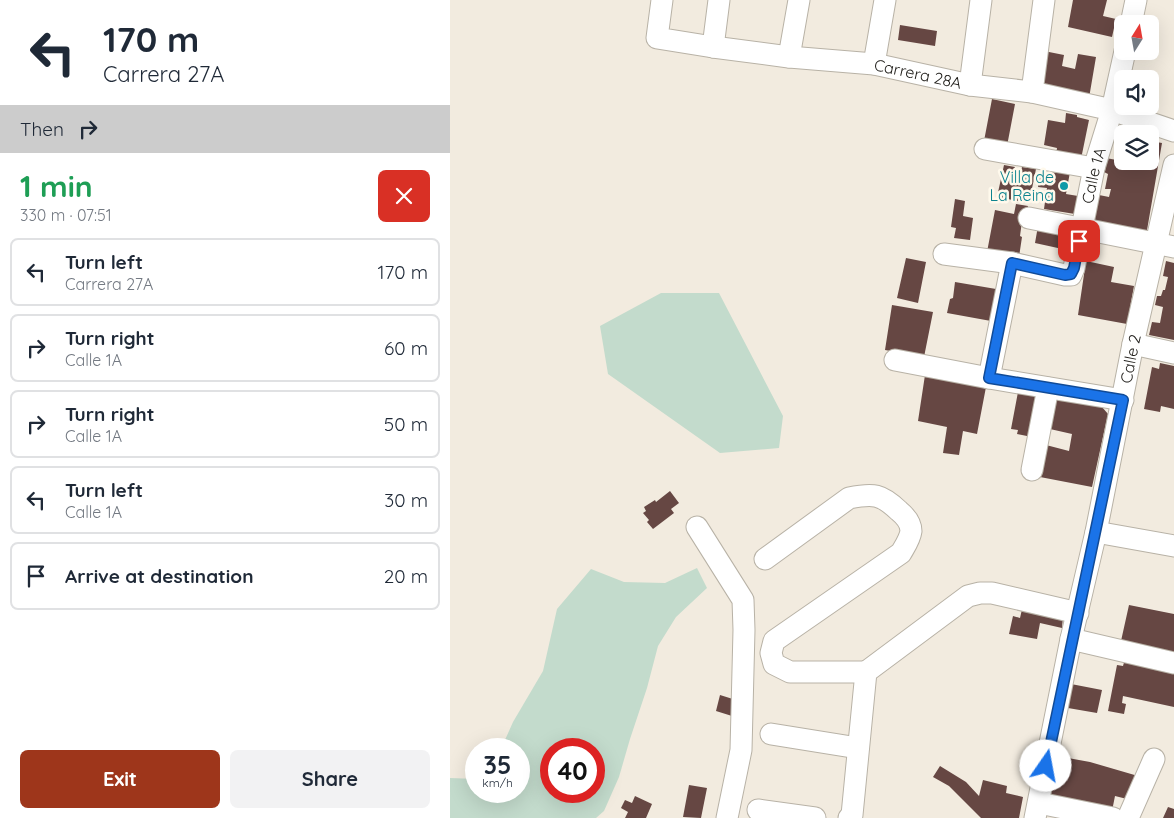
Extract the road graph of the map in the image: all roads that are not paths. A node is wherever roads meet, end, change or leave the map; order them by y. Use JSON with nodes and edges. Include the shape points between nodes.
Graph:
{"nodes":[{"id":1,"x":662,"y":0,"type":"edge"},
{"id":2,"x":719,"y":0,"type":"edge"},
{"id":3,"x":799,"y":0,"type":"edge"},
{"id":4,"x":885,"y":0,"type":"edge"},
{"id":5,"x":981,"y":0,"type":"edge"},
{"id":6,"x":1044,"y":0,"type":"edge"},
{"id":7,"x":1136,"y":0,"type":"edge"},
{"id":8,"x":1133,"y":15,"type":"edge"},
{"id":9,"x":713,"y":47,"type":"junction"},
{"id":10,"x":789,"y":56,"type":"junction"},
{"id":11,"x":1123,"y":60,"type":"edge"},
{"id":12,"x":874,"y":64,"type":"junction"},
{"id":13,"x":970,"y":85,"type":"junction"},
{"id":14,"x":1032,"y":92,"type":"junction"},
{"id":15,"x":1112,"y":110,"type":"junction"},
{"id":16,"x":1174,"y":131,"type":"edge"},
{"id":17,"x":985,"y":149,"type":"dead end"},
{"id":18,"x":1174,"y":165,"type":"edge"},
{"id":19,"x":1094,"y":168,"type":"junction"},
{"id":20,"x":1029,"y":218,"type":"dead end"},
{"id":21,"x":1082,"y":228,"type":"junction"},
{"id":22,"x":1165,"y":246,"type":"edge"},
{"id":23,"x":944,"y":254,"type":"dead end"},
{"id":24,"x":1012,"y":263,"type":"junction"},
{"id":25,"x":1133,"y":344,"type":"junction"},
{"id":26,"x":1174,"y":353,"type":"edge"},
{"id":27,"x":894,"y":360,"type":"dead end"},
{"id":28,"x":989,"y":378,"type":"junction"},
{"id":29,"x":1048,"y":388,"type":"junction"},
{"id":30,"x":1123,"y":400,"type":"junction"},
{"id":31,"x":1032,"y":470,"type":"dead end"},
{"id":32,"x":697,"y":527,"type":"dead end"},
{"id":33,"x":1096,"y":532,"type":"junction"},
{"id":34,"x":1174,"y":546,"type":"edge"},
{"id":35,"x":765,"y":559,"type":"dead end"},
{"id":36,"x":1078,"y":613,"type":"junction"},
{"id":37,"x":1072,"y":639,"type":"junction"},
{"id":38,"x":1174,"y":663,"type":"edge"},
{"id":39,"x":866,"y":672,"type":"junction"},
{"id":40,"x":771,"y":734,"type":"dead end"},
{"id":41,"x":858,"y":748,"type":"junction"},
{"id":42,"x":1154,"y":759,"type":"dead end"},
{"id":43,"x":758,"y":810,"type":"dead end"},
{"id":44,"x":1037,"y":810,"type":"edge"},
{"id":45,"x":728,"y":818,"type":"edge"},
{"id":46,"x":815,"y":818,"type":"edge"},
{"id":47,"x":849,"y":818,"type":"edge"},
{"id":48,"x":1113,"y":818,"type":"edge"},
{"id":49,"x":1128,"y":818,"type":"edge"}],
"edges":[{"from":1,"to":9,"type":"street","name":"Carrera 28A","via":[[657,38]]},
{"from":2,"to":9,"type":"street"},
{"from":3,"to":10,"type":"street"},
{"from":4,"to":12,"type":"street"},
{"from":5,"to":13,"type":"street"},
{"from":6,"to":14,"type":"street"},
{"from":7,"to":8,"type":"street"},
{"from":9,"to":10,"type":"street","name":"Carrera 28A"},
{"from":10,"to":12,"type":"street","name":"Carrera 28A"},
{"from":11,"to":15,"type":"street","name":"Calle 1A"},
{"from":12,"to":13,"type":"street","name":"Carrera 28A"},
{"from":13,"to":14,"type":"street","name":"Carrera 28A"},
{"from":14,"to":15,"type":"street","name":"Carrera 28A"},
{"from":15,"to":16,"type":"street","name":"Carrera 28A"},
{"from":15,"to":19,"type":"street","name":"Calle 1A"},
{"from":17,"to":19,"type":"street"},
{"from":18,"to":22,"type":"street","name":"Calle 2"},
{"from":19,"to":21,"type":"street","name":"Calle 1A"},
{"from":20,"to":21,"type":"street"},
{"from":21,"to":22,"type":"street"},
{"from":21,"to":24,"type":"street","name":"Calle 1A","via":[[1071,274]]},
{"from":22,"to":25,"type":"street","name":"Calle 2"},
{"from":23,"to":24,"type":"street"},
{"from":24,"to":28,"type":"street"},
{"from":25,"to":26,"type":"street"},
{"from":25,"to":30,"type":"street","name":"Calle 2"},
{"from":27,"to":28,"type":"street"},
{"from":28,"to":29,"type":"street"},
{"from":29,"to":30,"type":"street"},
{"from":29,"to":31,"type":"street"},
{"from":30,"to":33,"type":"street","name":"Calle 2"},
{"from":32,"to":45,"type":"street","via":[[743,600],[741,750]]},
{"from":33,"to":34,"type":"street"},
{"from":33,"to":36,"type":"street","name":"Calle 2"},
{"from":35,"to":39,"type":"street","via":[[849,498],[866,494],[886,498],[906,518],[911,530],[901,553],[774,641],[771,652],[774,664],[790,672]]},
{"from":36,"to":37,"type":"street","name":"Calle 2"},
{"from":36,"to":39,"type":"street","via":[[992,593],[968,596]]},
{"from":37,"to":38,"type":"street"},
{"from":37,"to":44,"type":"street","name":"Calle 2"},
{"from":39,"to":41,"type":"street"},
{"from":40,"to":41,"type":"street"},
{"from":41,"to":47,"type":"street","via":[[852,815]]},
{"from":42,"to":49,"type":"street"},
{"from":43,"to":46,"type":"street"},
{"from":44,"to":48,"type":"street"}]}
